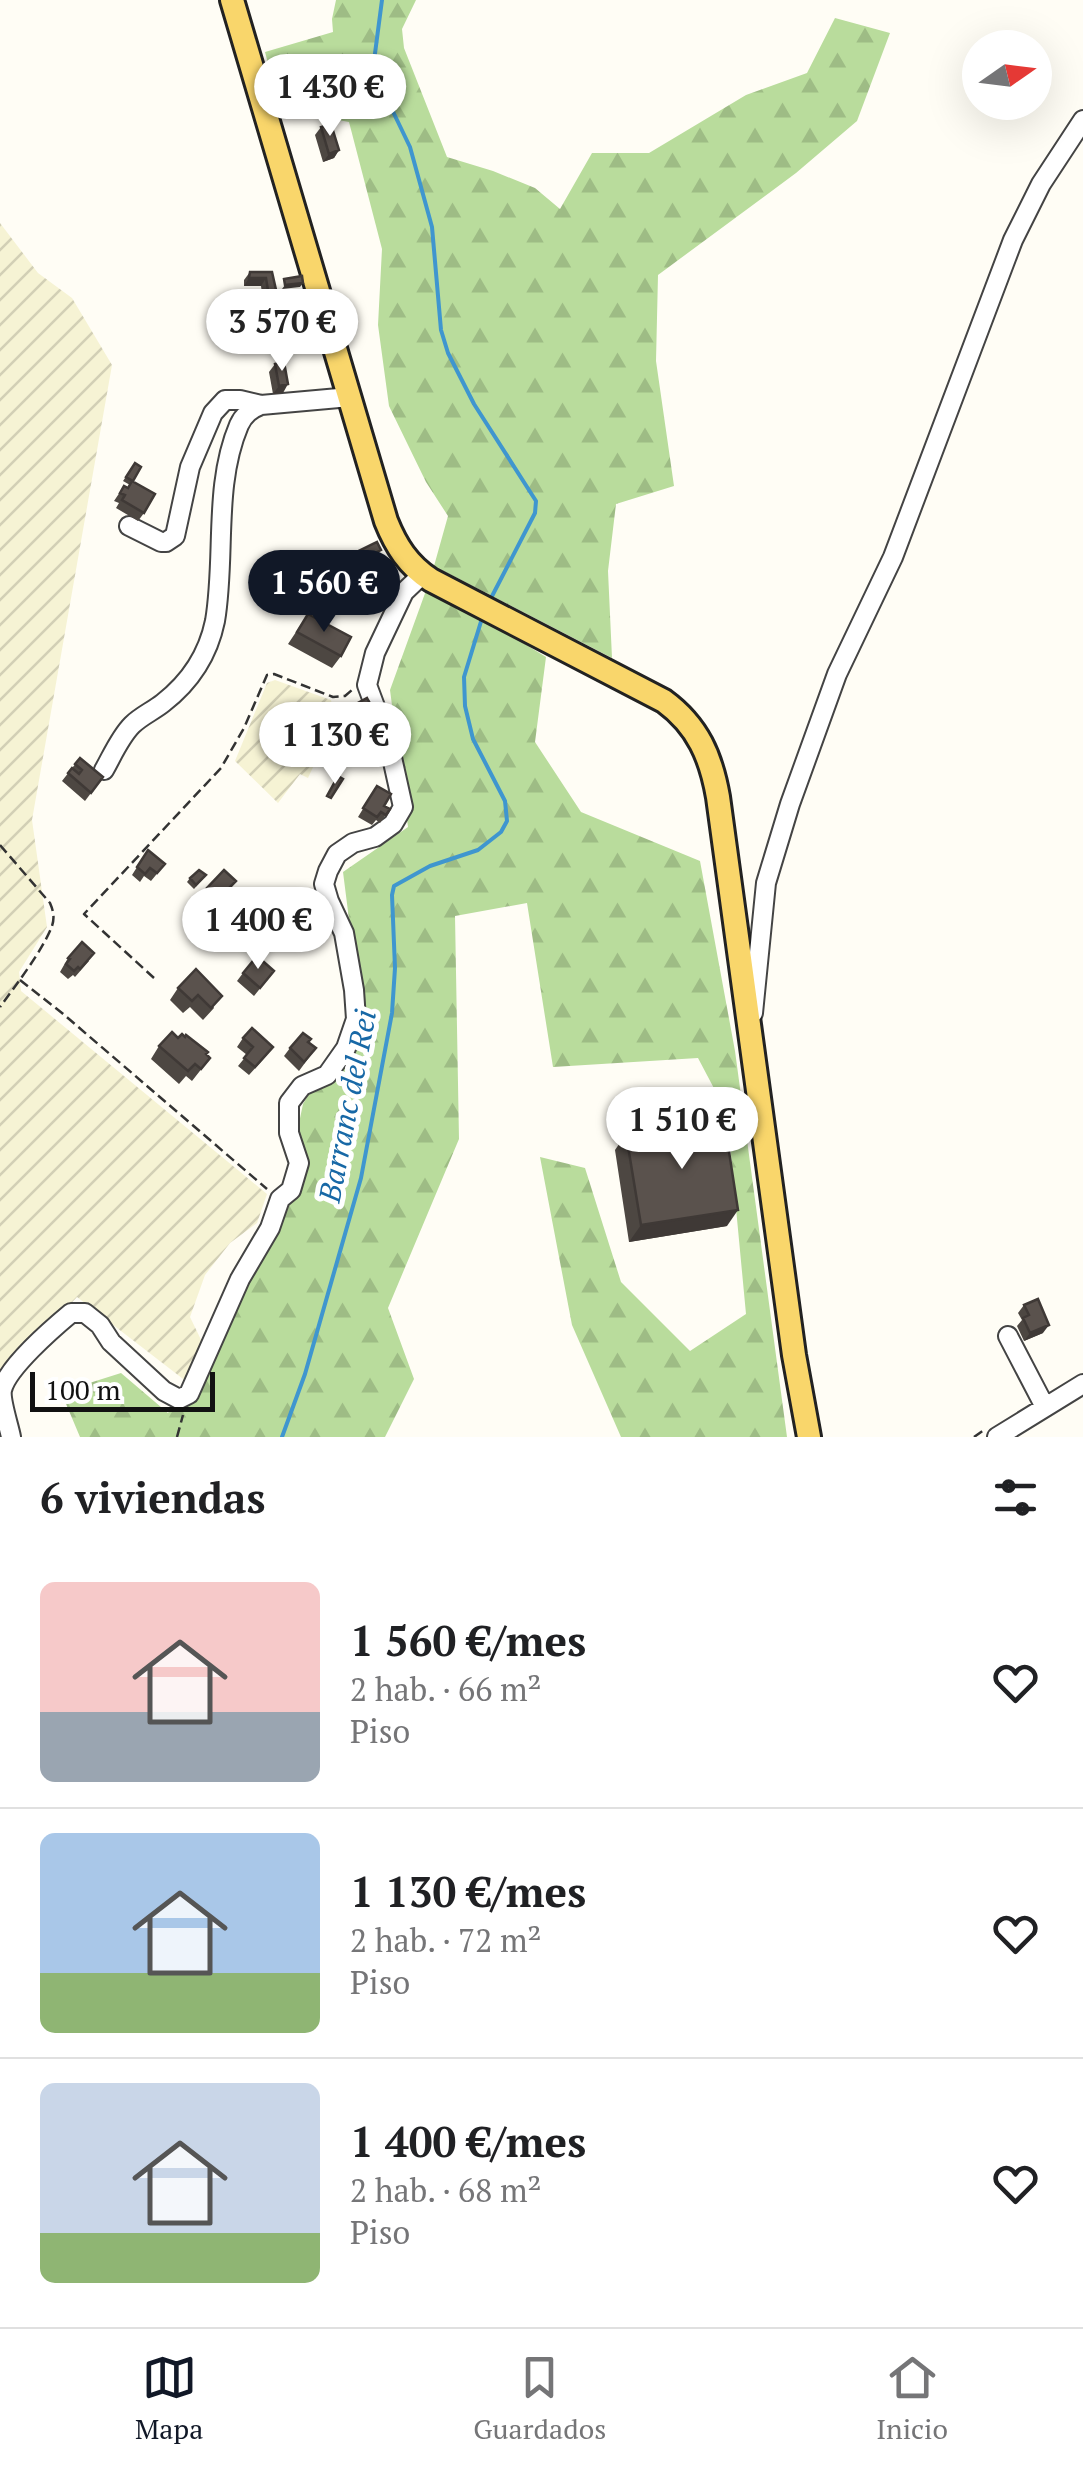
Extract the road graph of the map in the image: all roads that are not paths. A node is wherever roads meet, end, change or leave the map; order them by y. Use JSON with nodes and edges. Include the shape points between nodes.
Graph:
{"nodes":[{"id":1,"x":232,"y":0,"type":"edge"},
{"id":2,"x":1083,"y":120,"type":"edge"},
{"id":3,"x":350,"y":397,"type":"junction"},
{"id":4,"x":261,"y":405,"type":"junction"},
{"id":5,"x":128,"y":526,"type":"dead end"},
{"id":6,"x":427,"y":577,"type":"junction"},
{"id":7,"x":104,"y":770,"type":"dead end"},
{"id":8,"x":750,"y":1028,"type":"junction"},
{"id":9,"x":1008,"y":1336,"type":"dead end"},
{"id":10,"x":794,"y":1355,"type":"junction"},
{"id":11,"x":1083,"y":1384,"type":"edge"},
{"id":12,"x":1045,"y":1407,"type":"junction"},
{"id":13,"x":11,"y":1437,"type":"edge"},
{"id":14,"x":799,"y":1437,"type":"edge"},
{"id":15,"x":809,"y":1437,"type":"edge"},
{"id":16,"x":998,"y":1437,"type":"edge"}],
"edges":[{"from":1,"to":3,"type":"main road"},
{"from":2,"to":8,"type":"street","via":[[1013,240],[893,557],[837,674],[766,884]]},
{"from":3,"to":4,"type":"street"},
{"from":3,"to":6,"type":"main road","via":[[390,530],[407,560]]},
{"from":4,"to":5,"type":"street","via":[[224,400],[213,413],[190,467],[175,536],[161,542]]},
{"from":4,"to":7,"type":"street","via":[[239,424],[231,452],[217,607],[203,659],[175,693],[127,730]]},
{"from":6,"to":8,"type":"main road","via":[[664,701],[703,744],[718,797]]},
{"from":6,"to":13,"type":"street","via":[[404,592],[367,685],[403,807],[375,837],[337,854],[324,884],[344,933],[356,1018],[327,1074],[302,1086],[289,1103],[299,1163],[291,1190],[280,1199],[189,1394],[180,1399],[164,1391],[100,1326],[71,1313],[4,1384]]},
{"from":8,"to":10,"type":"main road"},
{"from":9,"to":12,"type":"street"},
{"from":10,"to":14,"type":"main road"},
{"from":10,"to":15,"type":"main road"},
{"from":11,"to":12,"type":"street"},
{"from":12,"to":16,"type":"street"}]}
